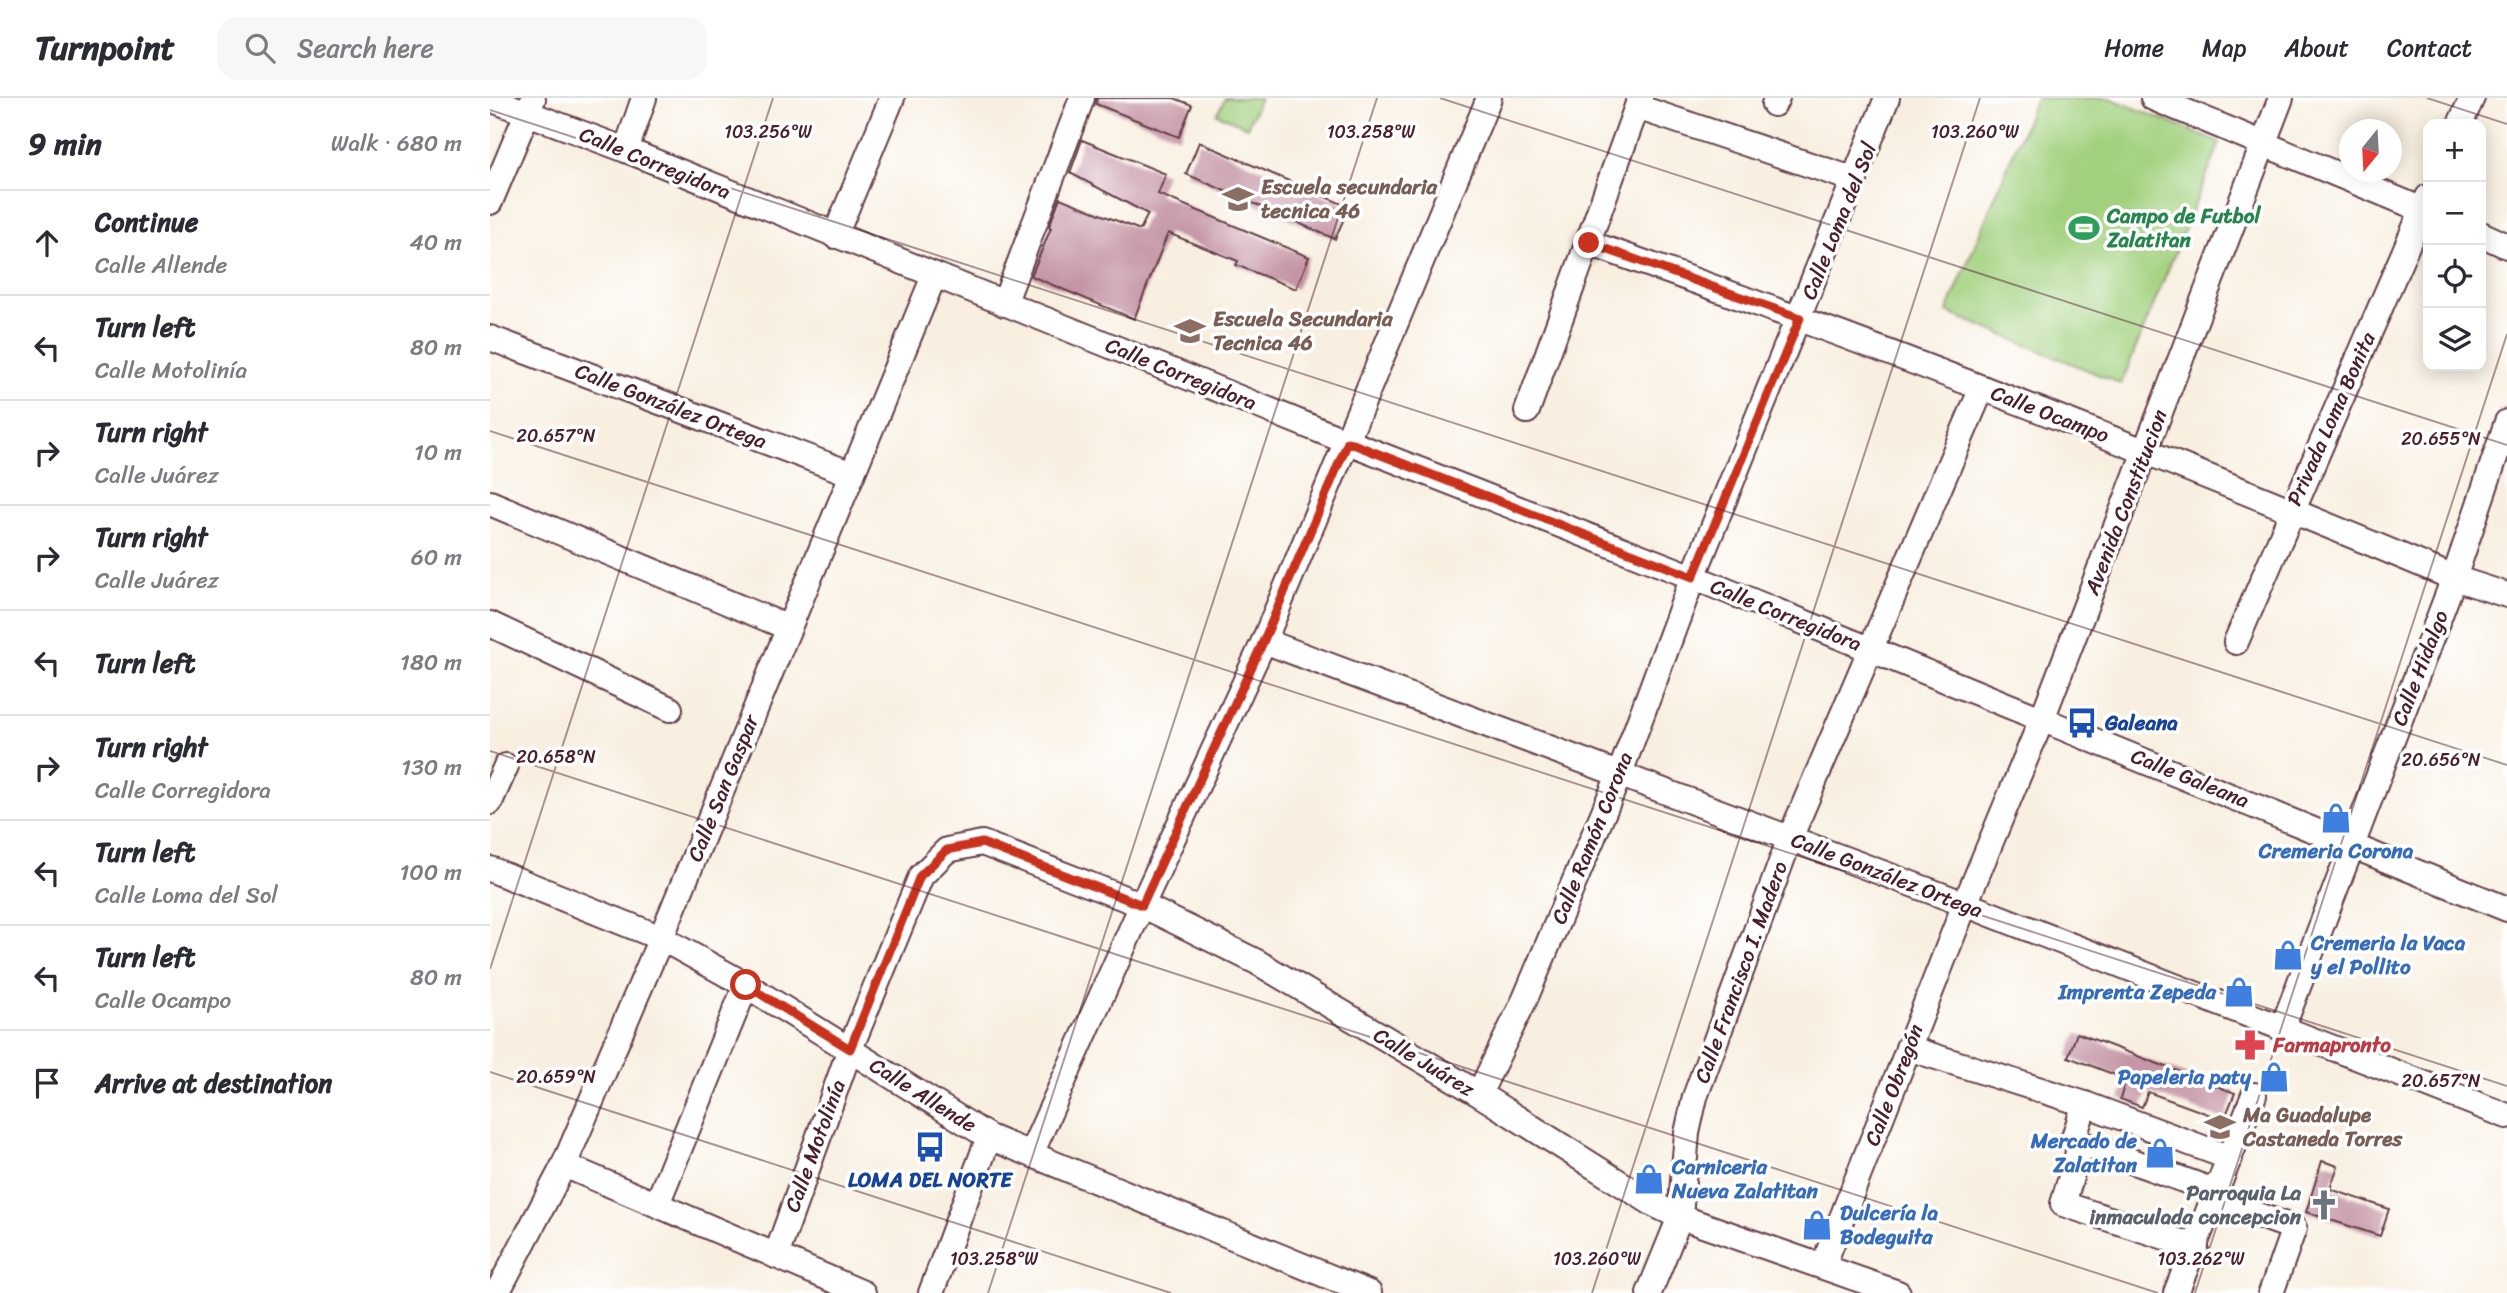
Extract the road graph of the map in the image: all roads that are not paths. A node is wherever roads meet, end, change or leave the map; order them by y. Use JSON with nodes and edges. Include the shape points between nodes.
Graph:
{"nodes":[{"id":1,"x":644,"y":98,"type":"edge"},
{"id":2,"x":892,"y":98,"type":"edge"},
{"id":3,"x":1082,"y":98,"type":"edge"},
{"id":4,"x":1489,"y":98,"type":"edge"},
{"id":5,"x":1887,"y":98,"type":"edge"},
{"id":6,"x":2153,"y":98,"type":"edge"},
{"id":7,"x":2280,"y":98,"type":"edge"},
{"id":8,"x":2472,"y":98,"type":"edge"},
{"id":9,"x":490,"y":99,"type":"edge"},
{"id":10,"x":1639,"y":103,"type":"edge"},
{"id":11,"x":530,"y":105,"type":"edge"},
{"id":12,"x":2462,"y":119,"type":"edge"},
{"id":13,"x":2264,"y":143,"type":"junction"},
{"id":14,"x":625,"y":150,"type":"junction"},
{"id":15,"x":1855,"y":180,"type":"junction"},
{"id":16,"x":490,"y":202,"type":"edge"},
{"id":17,"x":2423,"y":205,"type":"edge"},
{"id":18,"x":2423,"y":213,"type":"edge"},
{"id":19,"x":835,"y":236,"type":"junction"},
{"id":20,"x":2486,"y":236,"type":"edge"},
{"id":21,"x":1589,"y":243,"type":"junction"},
{"id":22,"x":2507,"y":246,"type":"edge"},
{"id":23,"x":934,"y":276,"type":"junction"},
{"id":24,"x":1004,"y":304,"type":"junction"},
{"id":25,"x":1800,"y":318,"type":"junction"},
{"id":26,"x":490,"y":338,"type":"edge"},
{"id":27,"x":1982,"y":388,"type":"junction"},
{"id":28,"x":1527,"y":411,"type":"dead end"},
{"id":29,"x":2506,"y":427,"type":"edge"},
{"id":30,"x":1348,"y":442,"type":"junction"},
{"id":31,"x":2146,"y":451,"type":"junction"},
{"id":32,"x":852,"y":474,"type":"junction"},
{"id":33,"x":490,"y":503,"type":"edge"},
{"id":34,"x":2291,"y":510,"type":"junction"},
{"id":35,"x":1693,"y":577,"type":"junction"},
{"id":36,"x":2454,"y":578,"type":"junction"},
{"id":37,"x":2507,"y":595,"type":"edge"},
{"id":38,"x":490,"y":624,"type":"edge"},
{"id":39,"x":789,"y":628,"type":"junction"},
{"id":40,"x":1264,"y":640,"type":"junction"},
{"id":41,"x":2236,"y":642,"type":"dead end"},
{"id":42,"x":1872,"y":650,"type":"junction"},
{"id":43,"x":670,"y":709,"type":"dead end"},
{"id":44,"x":2042,"y":719,"type":"junction"},
{"id":45,"x":506,"y":766,"type":"dead end"},
{"id":46,"x":1620,"y":773,"type":"junction"},
{"id":47,"x":490,"y":802,"type":"edge"},
{"id":48,"x":1790,"y":838,"type":"junction"},
{"id":49,"x":2353,"y":844,"type":"junction"},
{"id":50,"x":947,"y":850,"type":"joint"},
{"id":51,"x":490,"y":869,"type":"edge"},
{"id":52,"x":1965,"y":904,"type":"junction"},
{"id":53,"x":1142,"y":905,"type":"junction"},
{"id":54,"x":2507,"y":909,"type":"edge"},
{"id":55,"x":661,"y":938,"type":"junction"},
{"id":56,"x":746,"y":985,"type":"junction"},
{"id":57,"x":2283,"y":1029,"type":"junction"},
{"id":58,"x":1908,"y":1048,"type":"junction"},
{"id":59,"x":850,"y":1049,"type":"junction"},
{"id":60,"x":1479,"y":1094,"type":"junction"},
{"id":61,"x":2254,"y":1095,"type":"dead end"},
{"id":62,"x":2085,"y":1104,"type":"junction"},
{"id":63,"x":2507,"y":1116,"type":"edge"},
{"id":64,"x":989,"y":1137,"type":"junction"},
{"id":65,"x":2081,"y":1143,"type":"junction"},
{"id":66,"x":1031,"y":1154,"type":"junction"},
{"id":67,"x":2231,"y":1158,"type":"junction"},
{"id":68,"x":564,"y":1165,"type":"junction"},
{"id":69,"x":2216,"y":1196,"type":"junction"},
{"id":70,"x":657,"y":1205,"type":"junction"},
{"id":71,"x":1680,"y":1217,"type":"junction"},
{"id":72,"x":2196,"y":1247,"type":"junction"},
{"id":73,"x":776,"y":1256,"type":"junction"},
{"id":74,"x":1823,"y":1266,"type":"junction"},
{"id":75,"x":497,"y":1293,"type":"edge"},
{"id":76,"x":863,"y":1293,"type":"edge"},
{"id":77,"x":931,"y":1293,"type":"edge"},
{"id":78,"x":1369,"y":1293,"type":"edge"},
{"id":79,"x":1649,"y":1293,"type":"edge"},
{"id":80,"x":1898,"y":1293,"type":"edge"},
{"id":81,"x":2176,"y":1293,"type":"edge"},
{"id":82,"x":2271,"y":1293,"type":"edge"}],
"edges":[{"from":1,"to":14,"type":"street"},
{"from":2,"to":19,"type":"street"},
{"from":3,"to":24,"type":"street"},
{"from":4,"to":30,"type":"street"},
{"from":5,"to":15,"type":"street","name":"Calle Loma del Sol"},
{"from":6,"to":13,"type":"street"},
{"from":7,"to":13,"type":"street","name":"Avenida Constitucion"},
{"from":8,"to":12,"type":"street"},
{"from":9,"to":11,"type":"street","name":"Calle Corregidora"},
{"from":10,"to":15,"type":"street"},
{"from":10,"to":21,"type":"street"},
{"from":11,"to":14,"type":"street","name":"Calle Corregidora"},
{"from":11,"to":16,"type":"street"},
{"from":13,"to":17,"type":"street"},
{"from":13,"to":31,"type":"street","name":"Avenida Constitucion"},
{"from":14,"to":19,"type":"street","name":"Calle Corregidora"},
{"from":15,"to":25,"type":"street","name":"Calle Loma del Sol"},
{"from":18,"to":34,"type":"street","name":"Privada Loma Bonita"},
{"from":19,"to":23,"type":"street","name":"Calle Corregidora"},
{"from":20,"to":22,"type":"street"},
{"from":21,"to":25,"type":"street","name":"Calle Ocampo"},
{"from":21,"to":28,"type":"street"},
{"from":23,"to":24,"type":"street","name":"Calle Corregidora"},
{"from":23,"to":32,"type":"street","name":"Calle San Gaspar"},
{"from":24,"to":30,"type":"street","name":"Calle Corregidora"},
{"from":25,"to":27,"type":"street","name":"Calle Ocampo"},
{"from":25,"to":35,"type":"street","name":"Calle Loma del Sol"},
{"from":26,"to":32,"type":"street","name":"Calle González Ortega"},
{"from":27,"to":31,"type":"street","name":"Calle Ocampo"},
{"from":27,"to":42,"type":"street","name":"Calle Francisco I. Madero"},
{"from":29,"to":36,"type":"street","name":"Calle Hidalgo"},
{"from":30,"to":35,"type":"street","name":"Calle Corregidora"},
{"from":30,"to":40,"type":"street"},
{"from":31,"to":34,"type":"street","name":"Calle Ocampo"},
{"from":31,"to":44,"type":"street","name":"Avenida Constitucion"},
{"from":32,"to":39,"type":"street","name":"Calle San Gaspar"},
{"from":33,"to":39,"type":"street"},
{"from":34,"to":36,"type":"street","name":"Calle Ocampo"},
{"from":34,"to":41,"type":"street","name":"Privada Loma Bonita"},
{"from":35,"to":42,"type":"street","name":"Calle Corregidora"},
{"from":35,"to":46,"type":"street","name":"Calle Ramón Corona"},
{"from":36,"to":37,"type":"street","name":"Calle Ocampo"},
{"from":36,"to":49,"type":"street","name":"Calle Hidalgo"},
{"from":38,"to":43,"type":"street"},
{"from":39,"to":55,"type":"street","name":"Calle San Gaspar"},
{"from":40,"to":46,"type":"street","name":"Calle González Ortega"},
{"from":40,"to":53,"type":"street"},
{"from":42,"to":44,"type":"street","name":"Calle Galeana"},
{"from":42,"to":48,"type":"street","name":"Calle Francisco I. Madero"},
{"from":44,"to":49,"type":"street","name":"Calle Galeana"},
{"from":44,"to":52,"type":"street","name":"Avenida Constitucion"},
{"from":45,"to":47,"type":"street"},
{"from":46,"to":48,"type":"street","name":"Calle González Ortega"},
{"from":46,"to":60,"type":"street","name":"Calle Ramón Corona","via":[[1525,999]]},
{"from":48,"to":52,"type":"street","name":"Calle González Ortega"},
{"from":48,"to":71,"type":"street","name":"Calle Francisco I. Madero","via":[[1695,1097]]},
{"from":49,"to":54,"type":"street","name":"Calle Galeana"},
{"from":49,"to":57,"type":"street","name":"Calle Hidalgo"},
{"from":50,"to":53,"type":"street","name":"Calle Juárez","via":[[982,843]]},
{"from":50,"to":59,"type":"street","name":"Calle Motolinía","via":[[920,876]]},
{"from":51,"to":55,"type":"street","name":"Calle Allende"},
{"from":52,"to":57,"type":"street","name":"Calle González Ortega"},
{"from":52,"to":58,"type":"street","name":"Calle Obregón"},
{"from":53,"to":60,"type":"street","name":"Calle Juárez","via":[[1257,962]]},
{"from":53,"to":66,"type":"street"},
{"from":55,"to":56,"type":"street","name":"Calle Allende"},
{"from":55,"to":68,"type":"street","name":"Calle San Gaspar"},
{"from":56,"to":59,"type":"street","name":"Calle Allende"},
{"from":56,"to":70,"type":"street"},
{"from":57,"to":63,"type":"street","name":"Calle González Ortega"},
{"from":58,"to":62,"type":"street"},
{"from":58,"to":74,"type":"street","name":"Calle Obregón"},
{"from":59,"to":64,"type":"street","name":"Calle Allende"},
{"from":59,"to":73,"type":"street","name":"Calle Motolinía"},
{"from":60,"to":71,"type":"street","name":"Calle Juárez","via":[[1655,1206]]},
{"from":61,"to":67,"type":"street"},
{"from":62,"to":65,"type":"street","via":[[2073,1140]]},
{"from":62,"to":67,"type":"street"},
{"from":64,"to":66,"type":"street","name":"Calle Allende"},
{"from":64,"to":77,"type":"street"},
{"from":65,"to":69,"type":"street"},
{"from":65,"to":72,"type":"street","via":[[2063,1204]]},
{"from":66,"to":78,"type":"street","name":"Calle Allende"},
{"from":67,"to":69,"type":"street"},
{"from":68,"to":70,"type":"street"},
{"from":68,"to":75,"type":"street","name":"Calle San Gaspar"},
{"from":69,"to":72,"type":"street"},
{"from":69,"to":82,"type":"street","via":[[2294,1228]]},
{"from":70,"to":73,"type":"street"},
{"from":71,"to":74,"type":"street","name":"Calle Juárez"},
{"from":71,"to":79,"type":"street","name":"Calle Francisco I. Madero"},
{"from":72,"to":81,"type":"street"},
{"from":73,"to":76,"type":"street"},
{"from":74,"to":80,"type":"street","name":"Calle Juárez"}]}
